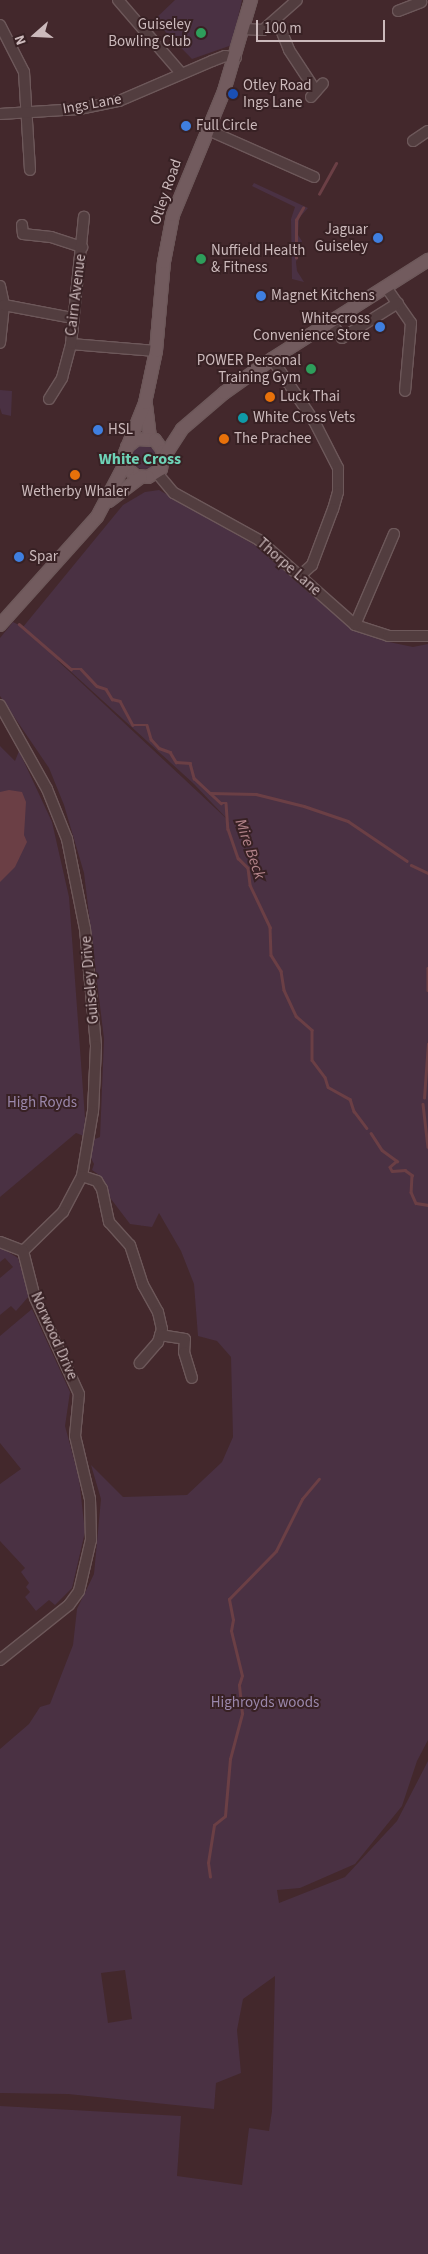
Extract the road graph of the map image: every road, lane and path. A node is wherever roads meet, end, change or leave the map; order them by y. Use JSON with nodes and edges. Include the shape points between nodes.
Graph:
{"nodes":[{"id":1,"x":118,"y":0,"type":"edge"},
{"id":2,"x":250,"y":0,"type":"edge"},
{"id":3,"x":297,"y":0,"type":"edge"},
{"id":4,"x":415,"y":2,"type":"edge"},
{"id":5,"x":398,"y":11,"type":"dead end"},
{"id":6,"x":278,"y":20,"type":"junction"},
{"id":7,"x":0,"y":25,"type":"edge"},
{"id":8,"x":244,"y":29,"type":"junction"},
{"id":9,"x":236,"y":58,"type":"junction"},
{"id":10,"x":181,"y":73,"type":"junction"},
{"id":11,"x":317,"y":90,"type":"dead end"},
{"id":12,"x":28,"y":112,"type":"junction"},
{"id":13,"x":0,"y":114,"type":"edge"},
{"id":14,"x":208,"y":130,"type":"junction"},
{"id":15,"x":428,"y":131,"type":"edge"},
{"id":16,"x":413,"y":141,"type":"dead end"},
{"id":17,"x":30,"y":170,"type":"dead end"},
{"id":18,"x":314,"y":177,"type":"dead end"},
{"id":19,"x":84,"y":217,"type":"dead end"},
{"id":20,"x":22,"y":225,"type":"dead end"},
{"id":21,"x":82,"y":247,"type":"junction"},
{"id":22,"x":428,"y":260,"type":"edge"},
{"id":23,"x":0,"y":286,"type":"edge"},
{"id":24,"x":386,"y":287,"type":"junction"},
{"id":25,"x":398,"y":303,"type":"junction"},
{"id":26,"x":4,"y":305,"type":"junction"},
{"id":27,"x":72,"y":318,"type":"junction"},
{"id":28,"x":331,"y":322,"type":"junction"},
{"id":29,"x":0,"y":343,"type":"edge"},
{"id":30,"x":71,"y":344,"type":"junction"},
{"id":31,"x":156,"y":351,"type":"junction"},
{"id":32,"x":272,"y":359,"type":"junction"},
{"id":33,"x":405,"y":391,"type":"dead end"},
{"id":34,"x":49,"y":399,"type":"dead end"},
{"id":35,"x":146,"y":403,"type":"junction"},
{"id":36,"x":182,"y":429,"type":"junction"},
{"id":37,"x":152,"y":440,"type":"junction"},
{"id":38,"x":127,"y":447,"type":"junction"},
{"id":39,"x":164,"y":457,"type":"junction"},
{"id":40,"x":125,"y":464,"type":"junction"},
{"id":41,"x":157,"y":473,"type":"junction"},
{"id":42,"x":141,"y":477,"type":"junction"},
{"id":43,"x":108,"y":501,"type":"junction"},
{"id":44,"x":394,"y":534,"type":"dead end"},
{"id":45,"x":301,"y":575,"type":"junction"},
{"id":46,"x":0,"y":625,"type":"edge"},
{"id":47,"x":355,"y":625,"type":"junction"},
{"id":48,"x":428,"y":636,"type":"edge"},
{"id":49,"x":0,"y":705,"type":"edge"},
{"id":50,"x":82,"y":1176,"type":"junction"},
{"id":51,"x":0,"y":1242,"type":"edge"},
{"id":52,"x":23,"y":1251,"type":"junction"},
{"id":53,"x":160,"y":1335,"type":"junction"},
{"id":54,"x":140,"y":1363,"type":"dead end"},
{"id":55,"x":192,"y":1378,"type":"dead end"},
{"id":56,"x":0,"y":1660,"type":"edge"}],
"edges":[{"from":1,"to":10,"type":"street"},
{"from":2,"to":8,"type":"main road","name":"Otley Road"},
{"from":3,"to":6,"type":"street"},
{"from":4,"to":5,"type":"street"},
{"from":6,"to":8,"type":"street","via":[[263,30]]},
{"from":6,"to":11,"type":"street","via":[[289,50]]},
{"from":7,"to":12,"type":"street","via":[[24,72]]},
{"from":8,"to":9,"type":"main road","name":"Otley Road"},
{"from":9,"to":10,"type":"street","name":"Ings Lane","via":[[220,58]]},
{"from":9,"to":14,"type":"main road","name":"Otley Road"},
{"from":10,"to":12,"type":"street","name":"Ings Lane","via":[[119,101],[79,109]]},
{"from":12,"to":13,"type":"street","name":"Ings Lane"},
{"from":12,"to":17,"type":"street"},
{"from":14,"to":18,"type":"street"},
{"from":14,"to":31,"type":"main road","name":"Otley Road","via":[[182,189],[168,235]]},
{"from":15,"to":16,"type":"street"},
{"from":19,"to":21,"type":"street","name":"Cairn Avenue"},
{"from":20,"to":21,"type":"street","name":"Cairn Avenue","via":[[23,234],[51,237]]},
{"from":21,"to":27,"type":"street","name":"Cairn Avenue"},
{"from":22,"to":24,"type":"main road"},
{"from":23,"to":26,"type":"street"},
{"from":24,"to":25,"type":"street"},
{"from":24,"to":28,"type":"main road"},
{"from":25,"to":28,"type":"street","via":[[342,338]]},
{"from":25,"to":33,"type":"street","via":[[411,323]]},
{"from":26,"to":27,"type":"street"},
{"from":26,"to":29,"type":"street"},
{"from":27,"to":30,"type":"street","name":"Cairn Avenue"},
{"from":28,"to":32,"type":"main road"},
{"from":30,"to":31,"type":"street","name":"Cairn Avenue"},
{"from":30,"to":34,"type":"street","name":"Cairn Avenue","via":[[62,378]]},
{"from":31,"to":35,"type":"main road","name":"Otley Road"},
{"from":32,"to":36,"type":"main road"},
{"from":32,"to":45,"type":"street","via":[[314,421],[335,456],[338,468],[338,492],[312,565]]},
{"from":35,"to":37,"type":"main road","name":"Otley Road"},
{"from":35,"to":38,"type":"main road","name":"Otley Road"},
{"from":36,"to":37,"type":"main road"},
{"from":36,"to":39,"type":"main road"},
{"from":37,"to":38,"type":"main road","via":[[137,439]]},
{"from":37,"to":39,"type":"main road"},
{"from":38,"to":40,"type":"main road"},
{"from":39,"to":41,"type":"main road"},
{"from":40,"to":42,"type":"main road","via":[[131,473]]},
{"from":40,"to":43,"type":"main road"},
{"from":41,"to":42,"type":"main road"},
{"from":41,"to":45,"type":"street","name":"Thorpe Lane","via":[[174,493],[259,540]]},
{"from":42,"to":43,"type":"main road"},
{"from":43,"to":46,"type":"main road","via":[[87,530]]},
{"from":44,"to":47,"type":"street"},
{"from":45,"to":47,"type":"street","name":"Thorpe Lane"},
{"from":47,"to":48,"type":"street","name":"Thorpe Lane","via":[[388,636]]},
{"from":49,"to":50,"type":"street","name":"Guiseley Drive","via":[[47,789],[67,839],[78,883],[96,1046],[93,1111]]},
{"from":50,"to":52,"type":"street","name":"Guiseley Drive","via":[[63,1212]]},
{"from":50,"to":53,"type":"street","via":[[97,1180],[109,1222],[130,1245],[136,1257],[143,1285],[158,1312]]},
{"from":51,"to":52,"type":"street"},
{"from":52,"to":56,"type":"street","name":"Norwood Drive","via":[[35,1298],[75,1380],[78,1403],[75,1420],[92,1525],[86,1569],[79,1591],[69,1604]]},
{"from":53,"to":54,"type":"street"},
{"from":53,"to":55,"type":"street","via":[[185,1339],[184,1352]]}]}
